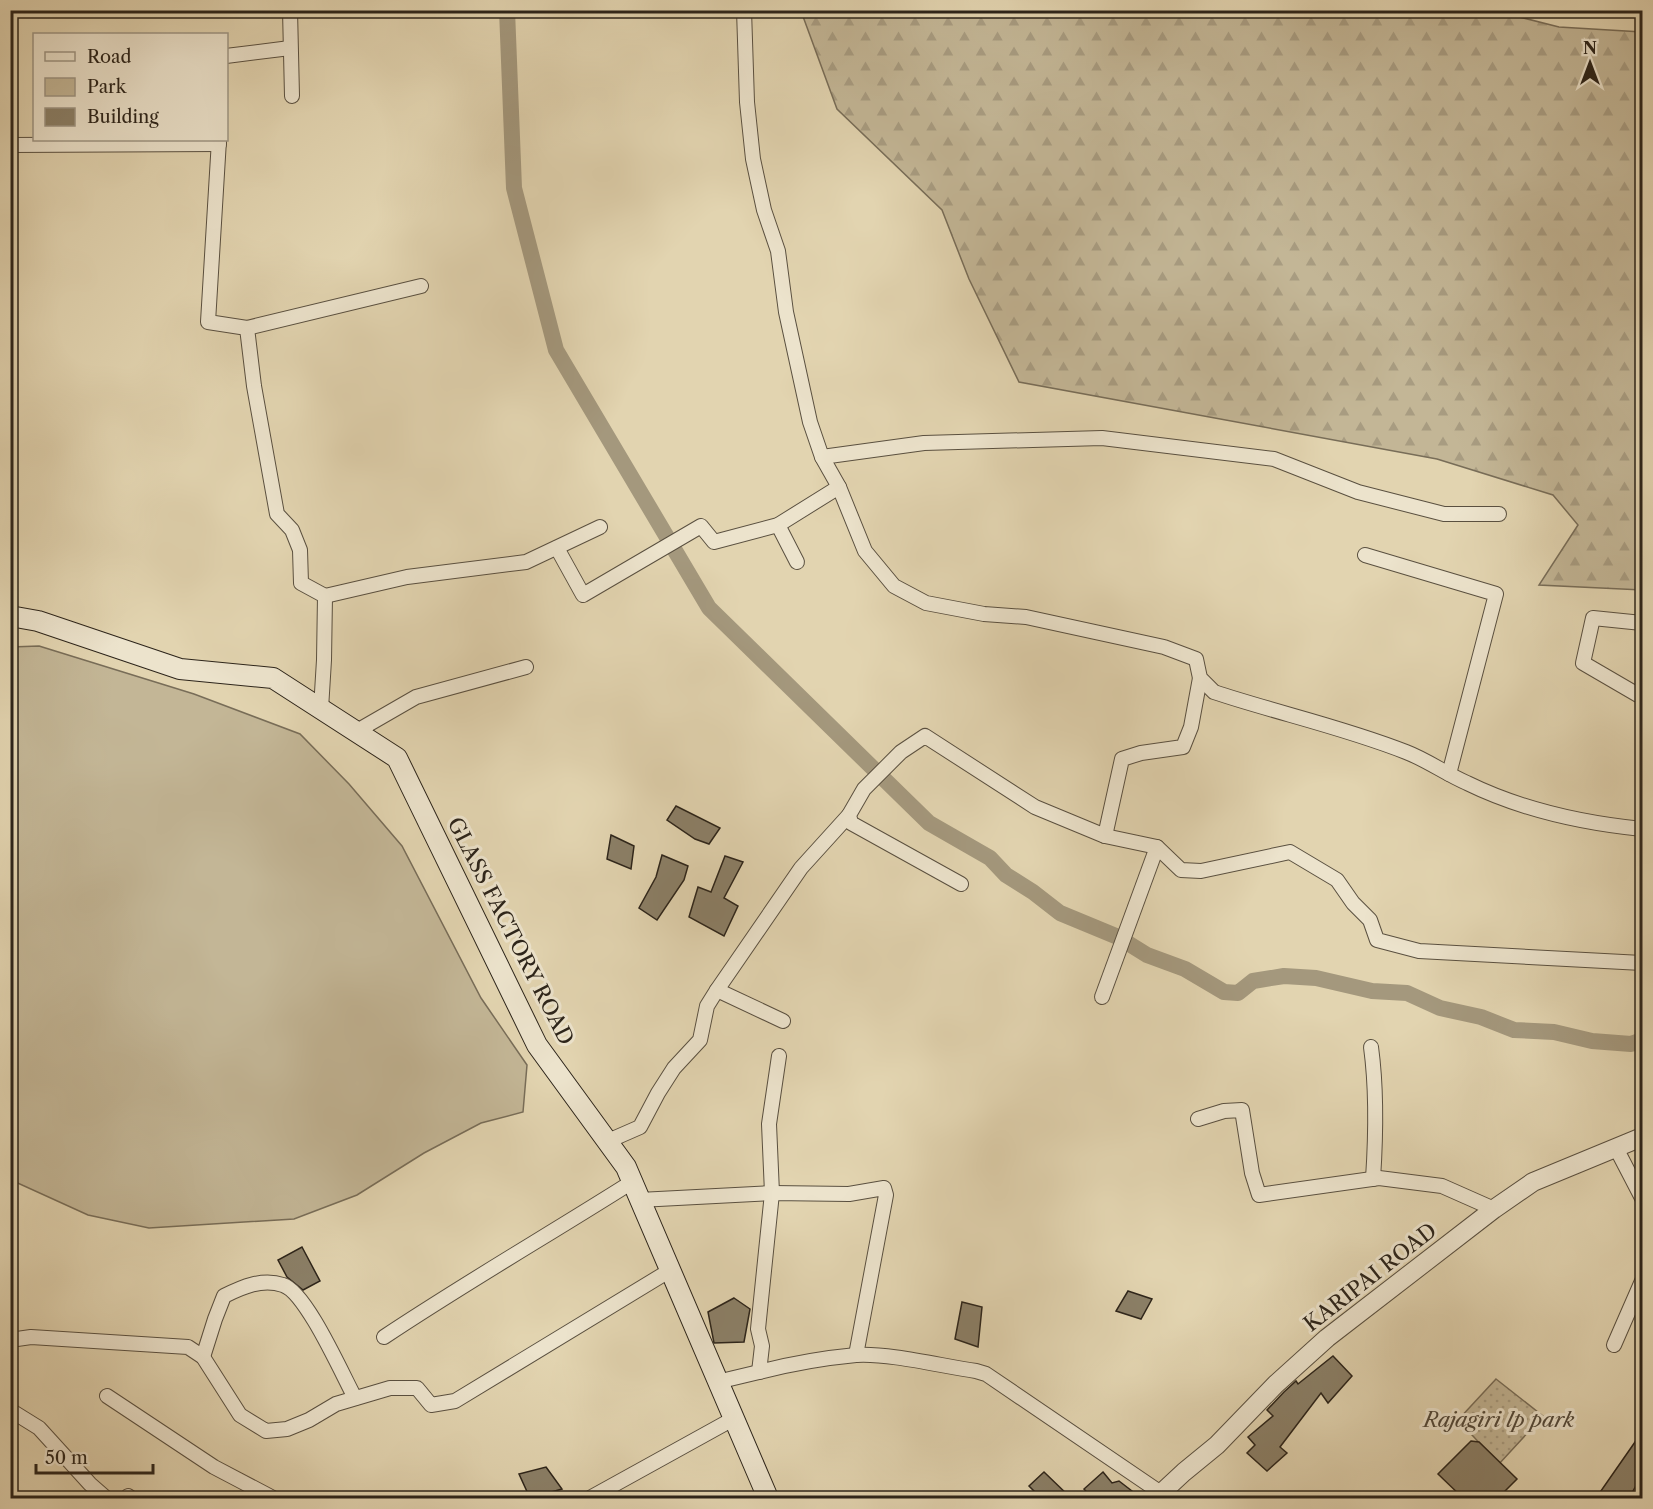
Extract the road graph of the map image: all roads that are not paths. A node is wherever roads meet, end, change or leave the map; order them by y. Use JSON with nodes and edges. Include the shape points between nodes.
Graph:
{"nodes":[{"id":1,"x":290,"y":10,"type":"edge"},
{"id":2,"x":744,"y":10,"type":"edge"},
{"id":3,"x":290,"y":48,"type":"junction"},
{"id":4,"x":228,"y":56,"type":"edge"},
{"id":5,"x":292,"y":96,"type":"dead end"},
{"id":6,"x":219,"y":142,"type":"edge"},
{"id":7,"x":10,"y":145,"type":"edge"},
{"id":8,"x":421,"y":286,"type":"dead end"},
{"id":9,"x":247,"y":328,"type":"junction"},
{"id":10,"x":822,"y":457,"type":"junction"},
{"id":11,"x":839,"y":487,"type":"junction"},
{"id":12,"x":1498,"y":514,"type":"dead end"},
{"id":13,"x":778,"y":525,"type":"junction"},
{"id":14,"x":600,"y":528,"type":"dead end"},
{"id":15,"x":557,"y":548,"type":"junction"},
{"id":16,"x":1365,"y":555,"type":"dead end"},
{"id":17,"x":797,"y":562,"type":"dead end"},
{"id":18,"x":325,"y":596,"type":"junction"},
{"id":19,"x":10,"y":616,"type":"edge"},
{"id":20,"x":1642,"y":623,"type":"edge"},
{"id":21,"x":526,"y":667,"type":"dead end"},
{"id":22,"x":1200,"y":678,"type":"junction"},
{"id":23,"x":1638,"y":695,"type":"dead end"},
{"id":24,"x":321,"y":709,"type":"junction"},
{"id":25,"x":357,"y":731,"type":"junction"},
{"id":26,"x":1449,"y":774,"type":"junction"},
{"id":27,"x":849,"y":815,"type":"junction"},
{"id":28,"x":1642,"y":829,"type":"edge"},
{"id":29,"x":1105,"y":836,"type":"junction"},
{"id":30,"x":1157,"y":847,"type":"junction"},
{"id":31,"x":961,"y":884,"type":"dead end"},
{"id":32,"x":1642,"y":963,"type":"edge"},
{"id":33,"x":717,"y":990,"type":"junction"},
{"id":34,"x":1102,"y":997,"type":"dead end"},
{"id":35,"x":783,"y":1021,"type":"dead end"},
{"id":36,"x":1371,"y":1047,"type":"dead end"},
{"id":37,"x":779,"y":1056,"type":"dead end"},
{"id":38,"x":1198,"y":1119,"type":"dead end"},
{"id":39,"x":1642,"y":1137,"type":"edge"},
{"id":40,"x":608,"y":1141,"type":"junction"},
{"id":41,"x":1616,"y":1148,"type":"junction"},
{"id":42,"x":1373,"y":1179,"type":"junction"},
{"id":43,"x":632,"y":1182,"type":"junction"},
{"id":44,"x":772,"y":1193,"type":"junction"},
{"id":45,"x":1642,"y":1198,"type":"edge"},
{"id":46,"x":639,"y":1200,"type":"junction"},
{"id":47,"x":1494,"y":1209,"type":"junction"},
{"id":48,"x":669,"y":1271,"type":"junction"},
{"id":49,"x":1642,"y":1281,"type":"edge"},
{"id":50,"x":384,"y":1337,"type":"dead end"},
{"id":51,"x":10,"y":1340,"type":"edge"},
{"id":52,"x":1614,"y":1345,"type":"dead end"},
{"id":53,"x":856,"y":1355,"type":"junction"},
{"id":54,"x":203,"y":1357,"type":"junction"},
{"id":55,"x":759,"y":1372,"type":"junction"},
{"id":56,"x":717,"y":1382,"type":"junction"},
{"id":57,"x":107,"y":1396,"type":"dead end"},
{"id":58,"x":355,"y":1398,"type":"junction"},
{"id":59,"x":10,"y":1410,"type":"edge"},
{"id":60,"x":732,"y":1419,"type":"junction"},
{"id":61,"x":1159,"y":1496,"type":"edge"},
{"id":62,"x":106,"y":1498,"type":"edge"},
{"id":63,"x":273,"y":1498,"type":"edge"},
{"id":64,"x":590,"y":1498,"type":"edge"},
{"id":65,"x":768,"y":1498,"type":"edge"}],
"edges":[{"from":1,"to":3,"type":"street"},
{"from":2,"to":10,"type":"street","via":[[753,159],[778,252],[786,312],[810,422]]},
{"from":3,"to":4,"type":"street"},
{"from":3,"to":5,"type":"street"},
{"from":6,"to":7,"type":"street"},
{"from":6,"to":9,"type":"street","via":[[208,322]]},
{"from":8,"to":9,"type":"street"},
{"from":9,"to":18,"type":"street","via":[[277,514],[292,530],[300,550],[301,583]]},
{"from":10,"to":11,"type":"street"},
{"from":10,"to":12,"type":"street","via":[[924,443],[1102,438],[1274,459],[1358,492],[1444,514]]},
{"from":11,"to":13,"type":"street"},
{"from":11,"to":22,"type":"street","via":[[865,551],[894,586],[926,603],[1026,617],[1164,647],[1197,659]]},
{"from":13,"to":15,"type":"street","via":[[714,542],[701,526],[584,595]]},
{"from":13,"to":17,"type":"street"},
{"from":14,"to":15,"type":"street"},
{"from":15,"to":18,"type":"street","via":[[526,562],[407,577]]},
{"from":16,"to":26,"type":"street","via":[[1496,594]]},
{"from":18,"to":24,"type":"street"},
{"from":19,"to":24,"type":"main road","name":"GLASS FACTORY ROAD","via":[[38,621],[180,669],[273,678]]},
{"from":20,"to":23,"type":"street","via":[[1593,618],[1583,663]]},
{"from":21,"to":25,"type":"street","via":[[416,697]]},
{"from":22,"to":26,"type":"street","via":[[1214,692],[1378,742]]},
{"from":22,"to":29,"type":"street","via":[[1183,747],[1122,759]]},
{"from":24,"to":25,"type":"main road","name":"GLASS FACTORY ROAD"},
{"from":25,"to":40,"type":"main road","name":"GLASS FACTORY ROAD","via":[[397,758],[537,1045]]},
{"from":26,"to":28,"type":"street","via":[[1526,807],[1600,825]]},
{"from":27,"to":29,"type":"street","via":[[864,789],[901,752],[925,736],[1035,807]]},
{"from":27,"to":31,"type":"street","via":[[850,823]]},
{"from":27,"to":33,"type":"street","via":[[801,868]]},
{"from":29,"to":30,"type":"street"},
{"from":30,"to":32,"type":"street","via":[[1181,870],[1201,871],[1290,852],[1337,880],[1370,920],[1377,940],[1419,951]]},
{"from":30,"to":34,"type":"street"},
{"from":33,"to":35,"type":"street"},
{"from":33,"to":40,"type":"street","via":[[707,1006],[700,1040],[674,1068],[640,1127]]},
{"from":36,"to":42,"type":"street","via":[[1376,1125]]},
{"from":37,"to":44,"type":"street","via":[[770,1124]]},
{"from":38,"to":42,"type":"street","via":[[1242,1110],[1259,1195]]},
{"from":39,"to":41,"type":"street","name":"KARIPAI ROAD"},
{"from":40,"to":43,"type":"main road","name":"GLASS FACTORY ROAD"},
{"from":41,"to":45,"type":"street"},
{"from":41,"to":47,"type":"street","name":"KARIPAI ROAD","via":[[1533,1182]]},
{"from":42,"to":47,"type":"street","via":[[1442,1186]]},
{"from":43,"to":46,"type":"main road","name":"GLASS FACTORY ROAD"},
{"from":43,"to":50,"type":"street"},
{"from":44,"to":46,"type":"street"},
{"from":44,"to":53,"type":"street","via":[[849,1194],[884,1188],[886,1195]]},
{"from":44,"to":55,"type":"street","via":[[758,1329],[762,1346]]},
{"from":46,"to":48,"type":"main road","name":"GLASS FACTORY ROAD"},
{"from":47,"to":61,"type":"street","name":"KARIPAI ROAD","via":[[1327,1338]]},
{"from":48,"to":56,"type":"main road","name":"GLASS FACTORY ROAD"},
{"from":48,"to":58,"type":"street","via":[[455,1401],[431,1405],[417,1388],[390,1388]]},
{"from":49,"to":52,"type":"street"},
{"from":51,"to":54,"type":"street","via":[[31,1337],[189,1347]]},
{"from":53,"to":55,"type":"street"},
{"from":53,"to":61,"type":"street","via":[[986,1374]]},
{"from":54,"to":58,"type":"street","via":[[240,1415],[266,1431],[287,1429]]},
{"from":54,"to":58,"type":"street","via":[[224,1296],[244,1286],[267,1282],[285,1285],[311,1314]]},
{"from":55,"to":56,"type":"street"},
{"from":56,"to":60,"type":"main road","name":"GLASS FACTORY ROAD"},
{"from":57,"to":63,"type":"street","via":[[214,1467]]},
{"from":59,"to":62,"type":"street","via":[[39,1428]]},
{"from":60,"to":64,"type":"street"},
{"from":60,"to":65,"type":"main road","name":"GLASS FACTORY ROAD"}]}
